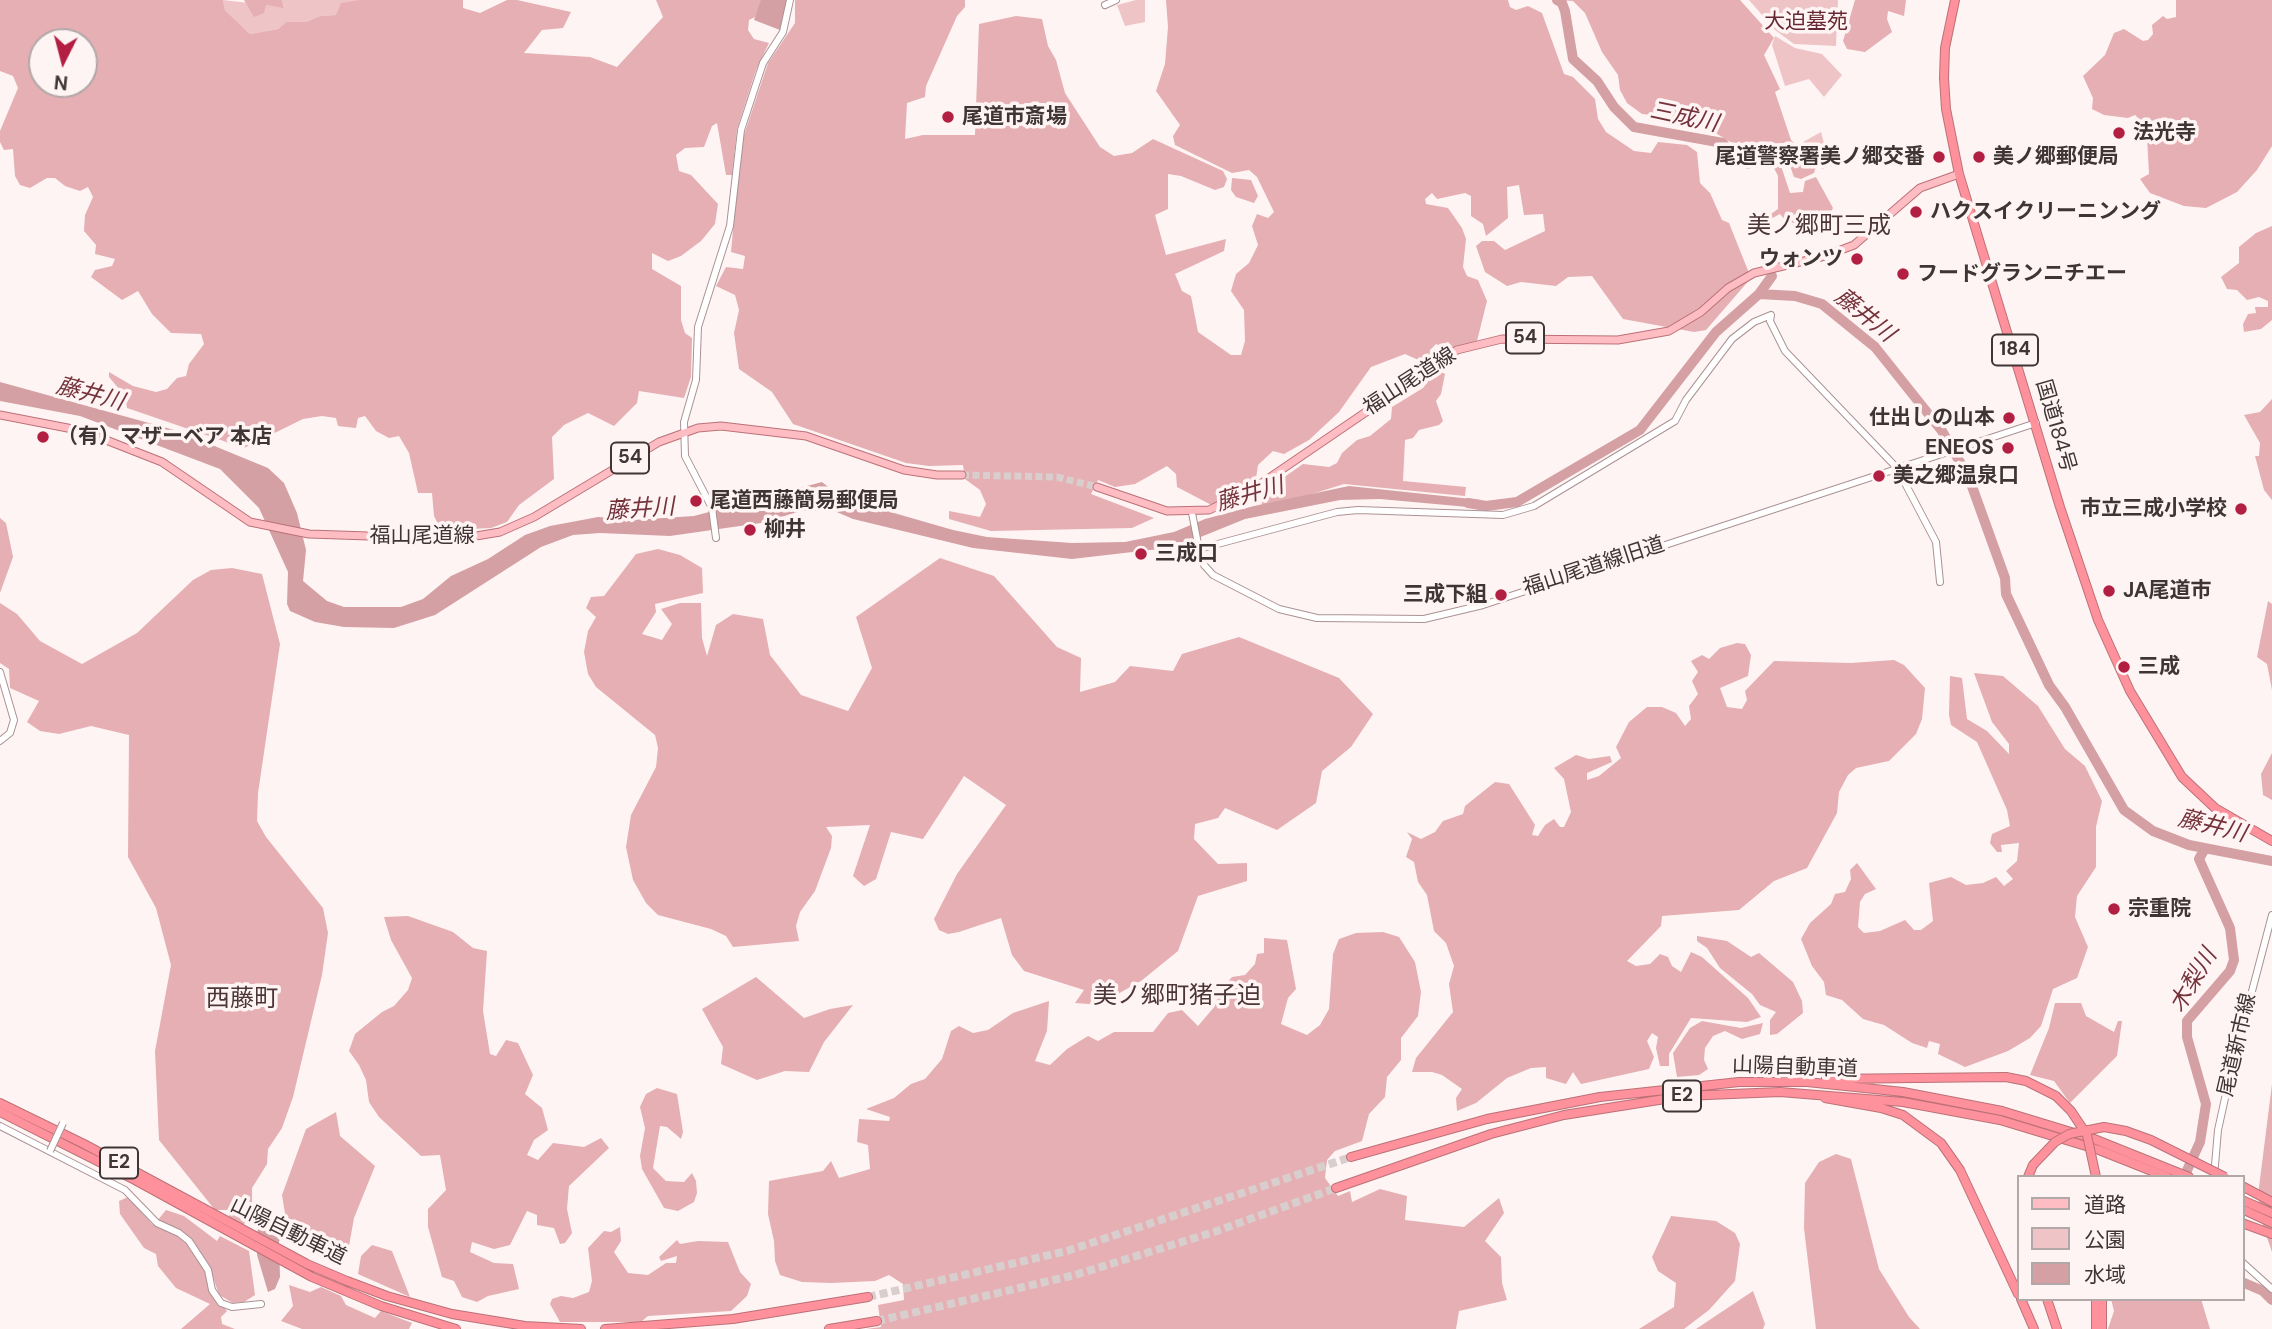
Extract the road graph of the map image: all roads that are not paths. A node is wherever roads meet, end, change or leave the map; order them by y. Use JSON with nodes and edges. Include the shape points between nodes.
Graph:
{"nodes":[{"id":1,"x":790,"y":0,"type":"edge"},
{"id":2,"x":1116,"y":0,"type":"edge"},
{"id":3,"x":1955,"y":0,"type":"edge"},
{"id":4,"x":1105,"y":5,"type":"dead end"},
{"id":5,"x":1959,"y":174,"type":"junction"},
{"id":6,"x":0,"y":415,"type":"edge"},
{"id":7,"x":2036,"y":423,"type":"junction"},
{"id":8,"x":682,"y":432,"type":"junction"},
{"id":9,"x":1897,"y":467,"type":"junction"},
{"id":10,"x":962,"y":475,"type":"tunnel mouth"},
{"id":11,"x":1097,"y":487,"type":"tunnel mouth"},
{"id":12,"x":1193,"y":516,"type":"junction"},
{"id":13,"x":716,"y":538,"type":"dead end"},
{"id":14,"x":1198,"y":546,"type":"junction"},
{"id":15,"x":1940,"y":582,"type":"dead end"},
{"id":16,"x":0,"y":672,"type":"edge"},
{"id":17,"x":0,"y":741,"type":"edge"},
{"id":18,"x":2272,"y":841,"type":"edge"},
{"id":19,"x":2272,"y":915,"type":"edge"},
{"id":20,"x":1739,"y":1082,"type":"junction"},
{"id":21,"x":1742,"y":1093,"type":"junction"},
{"id":22,"x":0,"y":1103,"type":"edge"},
{"id":23,"x":0,"y":1112,"type":"edge"},
{"id":24,"x":64,"y":1123,"type":"dead end"},
{"id":25,"x":0,"y":1126,"type":"edge"},
{"id":26,"x":50,"y":1151,"type":"junction"},
{"id":27,"x":1352,"y":1157,"type":"tunnel mouth"},
{"id":28,"x":2029,"y":1175,"type":"edge"},
{"id":29,"x":2095,"y":1175,"type":"edge"},
{"id":30,"x":2162,"y":1175,"type":"edge"},
{"id":31,"x":2184,"y":1175,"type":"edge"},
{"id":32,"x":2214,"y":1175,"type":"edge"},
{"id":33,"x":2221,"y":1175,"type":"edge"},
{"id":34,"x":2244,"y":1187,"type":"edge"},
{"id":35,"x":1336,"y":1188,"type":"tunnel mouth"},
{"id":36,"x":2244,"y":1201,"type":"edge"},
{"id":37,"x":2272,"y":1202,"type":"edge"},
{"id":38,"x":2244,"y":1210,"type":"edge"},
{"id":39,"x":2272,"y":1213,"type":"edge"},
{"id":40,"x":2272,"y":1223,"type":"edge"},
{"id":41,"x":2244,"y":1224,"type":"edge"},
{"id":42,"x":236,"y":1232,"type":"junction"},
{"id":43,"x":2272,"y":1234,"type":"edge"},
{"id":44,"x":2244,"y":1264,"type":"edge"},
{"id":45,"x":2272,"y":1289,"type":"edge"},
{"id":46,"x":2016,"y":1290,"type":"edge"},
{"id":47,"x":868,"y":1297,"type":"tunnel mouth"},
{"id":48,"x":2022,"y":1301,"type":"edge"},
{"id":49,"x":2048,"y":1301,"type":"edge"},
{"id":50,"x":2096,"y":1301,"type":"edge"},
{"id":51,"x":2102,"y":1301,"type":"edge"},
{"id":52,"x":261,"y":1304,"type":"dead end"},
{"id":53,"x":877,"y":1321,"type":"tunnel mouth"},
{"id":54,"x":456,"y":1329,"type":"edge"},
{"id":55,"x":581,"y":1329,"type":"edge"},
{"id":56,"x":606,"y":1329,"type":"edge"},
{"id":57,"x":829,"y":1329,"type":"edge"},
{"id":58,"x":2034,"y":1329,"type":"edge"},
{"id":59,"x":2057,"y":1329,"type":"edge"},
{"id":60,"x":2096,"y":1329,"type":"edge"},
{"id":61,"x":2102,"y":1329,"type":"edge"}],
"edges":[{"from":1,"to":8,"type":"street","via":[[787,22],[763,63],[741,130],[730,226],[698,327],[696,380]]},
{"from":2,"to":4,"type":"street"},
{"from":3,"to":5,"type":"highway","name":"国道184号","number":"184","via":[[1944,78]]},
{"from":5,"to":7,"type":"highway","name":"国道184号","number":"184"},
{"from":5,"to":12,"type":"main road","name":"福山尾道線","number":"54","via":[[1920,188],[1854,245],[1754,272],[1669,331],[1618,340],[1502,339],[1457,350],[1253,489]]},
{"from":6,"to":8,"type":"main road","name":"福山尾道線","number":"54","via":[[83,431],[162,462],[257,525],[305,533],[458,539],[500,532],[534,517]]},
{"from":7,"to":9,"type":"street","name":"福山尾道線旧道"},
{"from":7,"to":18,"type":"highway","name":"国道184号","number":"184","via":[[2094,610],[2151,730],[2182,777],[2207,801]]},
{"from":8,"to":10,"type":"main road","name":"福山尾道線","number":"54","via":[[721,426],[771,429],[837,445],[904,470]]},
{"from":8,"to":13,"type":"street","via":[[691,472],[712,511]]},
{"from":9,"to":14,"type":"street","name":"福山尾道線旧道","via":[[1454,614],[1424,619],[1317,618],[1279,609],[1213,575]]},
{"from":9,"to":14,"type":"street","via":[[1785,351],[1771,315],[1754,321],[1732,339],[1675,421],[1534,506],[1503,515],[1337,512]]},
{"from":9,"to":15,"type":"street","via":[[1936,542]]},
{"from":11,"to":12,"type":"main road","name":"福山尾道線","number":"54","via":[[1153,508]]},
{"from":12,"to":14,"type":"street","name":"福山尾道線旧道"},
{"from":16,"to":17,"type":"street","via":[[14,720],[10,733]]},
{"from":19,"to":32,"type":"street","name":"尾道新市線","via":[[2231,1071]]},
{"from":20,"to":27,"type":"highway","name":"山陽自動車道","number":"E2","via":[[1561,1104],[1436,1132]]},
{"from":20,"to":29,"type":"highway","bridge":true,"via":[[1977,1076],[2026,1081],[2056,1096],[2071,1111],[2087,1135]]},
{"from":20,"to":31,"type":"highway","name":"山陽自動車道","number":"E2","bridge":true,"via":[[1870,1088],[1969,1104],[2038,1121]]},
{"from":21,"to":30,"type":"highway","name":"山陽自動車道","number":"E2","bridge":true,"via":[[1832,1093],[1978,1115],[2099,1150]]},
{"from":21,"to":35,"type":"highway","name":"山陽自動車道","number":"E2","via":[[1645,1100],[1564,1115],[1491,1134]]},
{"from":21,"to":46,"type":"highway","via":[[1870,1105],[1903,1115],[1930,1132],[1960,1170]]},
{"from":22,"to":42,"type":"highway","name":"山陽自動車道","number":"E2","via":[[95,1150]]},
{"from":23,"to":42,"type":"highway","name":"山陽自動車道","number":"E2"},
{"from":24,"to":26,"type":"street","bridge":true},
{"from":25,"to":26,"type":"street"},
{"from":26,"to":52,"type":"street","via":[[125,1191],[149,1217],[189,1241],[208,1270],[212,1290],[221,1303],[232,1307]]},
{"from":28,"to":33,"type":"highway","bridge":true,"via":[[2033,1165],[2069,1133],[2104,1127],[2151,1140]]},
{"from":34,"to":37,"type":"highway"},
{"from":36,"to":39,"type":"highway"},
{"from":38,"to":40,"type":"highway"},
{"from":41,"to":43,"type":"highway"},
{"from":42,"to":54,"type":"highway","name":"山陽自動車道","number":"E2","via":[[312,1277],[381,1306]]},
{"from":42,"to":55,"type":"highway","name":"山陽自動車道","number":"E2","via":[[387,1296],[452,1314]]},
{"from":44,"to":45,"type":"street"},
{"from":47,"to":56,"type":"highway","via":[[719,1320]]},
{"from":48,"to":58,"type":"highway"},
{"from":49,"to":59,"type":"highway"},
{"from":50,"to":60,"type":"highway"},
{"from":51,"to":61,"type":"highway"},
{"from":53,"to":57,"type":"highway"}]}
